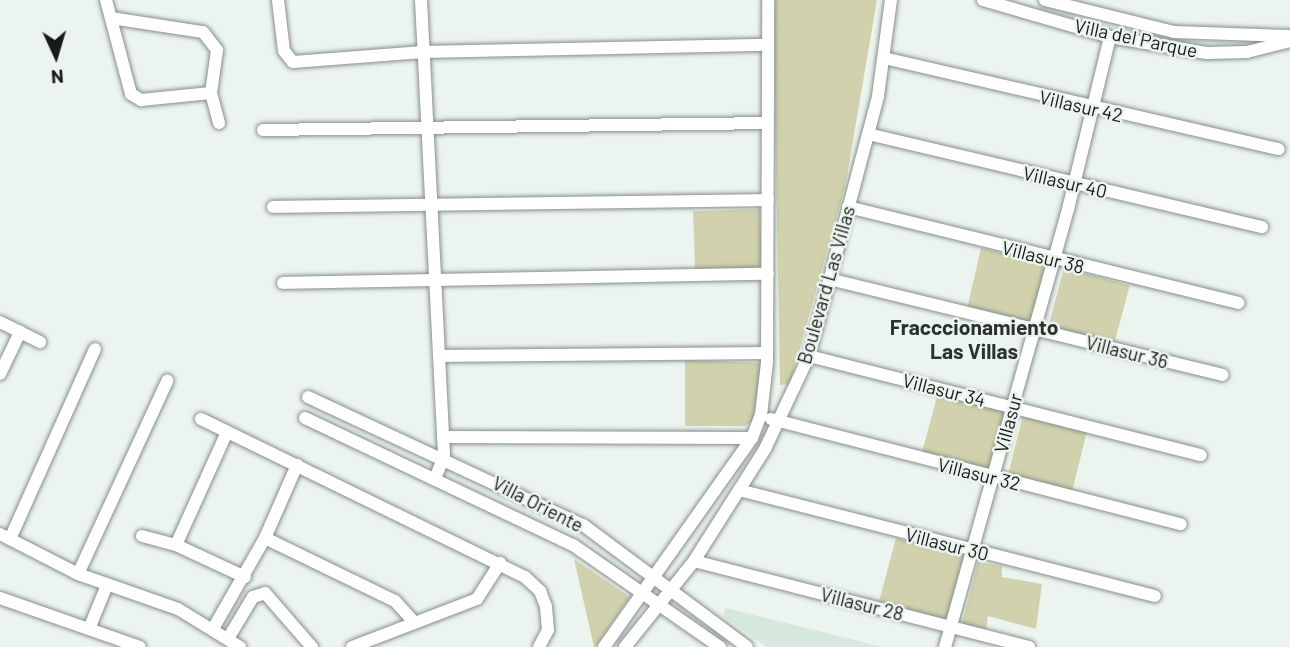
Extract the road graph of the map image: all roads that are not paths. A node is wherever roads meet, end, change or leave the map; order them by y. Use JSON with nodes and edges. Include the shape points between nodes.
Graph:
{"nodes":[{"id":1,"x":106,"y":0,"type":"edge"},
{"id":2,"x":278,"y":0,"type":"edge"},
{"id":3,"x":421,"y":0,"type":"edge"},
{"id":4,"x":768,"y":0,"type":"edge"},
{"id":5,"x":891,"y":0,"type":"edge"},
{"id":6,"x":983,"y":0,"type":"edge"},
{"id":7,"x":1045,"y":0,"type":"edge"},
{"id":8,"x":1018,"y":4,"type":"edge"},
{"id":9,"x":111,"y":18,"type":"junction"},
{"id":10,"x":1174,"y":32,"type":"junction"},
{"id":11,"x":1110,"y":37,"type":"junction"},
{"id":12,"x":1290,"y":38,"type":"edge"},
{"id":13,"x":768,"y":45,"type":"junction"},
{"id":14,"x":1169,"y":48,"type":"junction"},
{"id":15,"x":424,"y":52,"type":"junction"},
{"id":16,"x":884,"y":58,"type":"junction"},
{"id":17,"x":211,"y":93,"type":"junction"},
{"id":18,"x":1093,"y":109,"type":"junction"},
{"id":19,"x":219,"y":123,"type":"dead end"},
{"id":20,"x":768,"y":123,"type":"junction"},
{"id":21,"x":263,"y":130,"type":"dead end"},
{"id":22,"x":427,"y":130,"type":"junction"},
{"id":23,"x":868,"y":134,"type":"junction"},
{"id":24,"x":1279,"y":149,"type":"dead end"},
{"id":25,"x":1074,"y":184,"type":"junction"},
{"id":26,"x":768,"y":200,"type":"junction"},
{"id":27,"x":431,"y":204,"type":"junction"},
{"id":28,"x":273,"y":207,"type":"dead end"},
{"id":29,"x":848,"y":207,"type":"junction"},
{"id":30,"x":1262,"y":227,"type":"dead end"},
{"id":31,"x":1053,"y":260,"type":"junction"},
{"id":32,"x":768,"y":274,"type":"junction"},
{"id":33,"x":829,"y":279,"type":"junction"},
{"id":34,"x":435,"y":280,"type":"junction"},
{"id":35,"x":283,"y":284,"type":"dead end"},
{"id":36,"x":1238,"y":303,"type":"dead end"},
{"id":37,"x":0,"y":323,"type":"edge"},
{"id":38,"x":1034,"y":328,"type":"junction"},
{"id":39,"x":20,"y":332,"type":"junction"},
{"id":40,"x":40,"y":342,"type":"dead end"},
{"id":41,"x":95,"y":349,"type":"dead end"},
{"id":42,"x":767,"y":353,"type":"junction"},
{"id":43,"x":439,"y":356,"type":"junction"},
{"id":44,"x":809,"y":356,"type":"junction"},
{"id":45,"x":0,"y":374,"type":"edge"},
{"id":46,"x":1222,"y":375,"type":"dead end"},
{"id":47,"x":167,"y":381,"type":"dead end"},
{"id":48,"x":308,"y":397,"type":"dead end"},
{"id":49,"x":1012,"y":407,"type":"junction"},
{"id":50,"x":761,"y":415,"type":"junction"},
{"id":51,"x":305,"y":418,"type":"dead end"},
{"id":52,"x":201,"y":419,"type":"dead end"},
{"id":53,"x":778,"y":422,"type":"junction"},
{"id":54,"x":227,"y":432,"type":"junction"},
{"id":55,"x":443,"y":437,"type":"junction"},
{"id":56,"x":752,"y":438,"type":"junction"},
{"id":57,"x":1201,"y":455,"type":"dead end"},
{"id":58,"x":444,"y":457,"type":"junction"},
{"id":59,"x":297,"y":465,"type":"junction"},
{"id":60,"x":993,"y":477,"type":"junction"},
{"id":61,"x":435,"y":478,"type":"junction"},
{"id":62,"x":739,"y":490,"type":"junction"},
{"id":63,"x":1181,"y":524,"type":"dead end"},
{"id":64,"x":142,"y":536,"type":"dead end"},
{"id":65,"x":5,"y":537,"type":"edge"},
{"id":66,"x":265,"y":538,"type":"junction"},
{"id":67,"x":176,"y":545,"type":"junction"},
{"id":68,"x":972,"y":551,"type":"junction"},
{"id":69,"x":694,"y":561,"type":"junction"},
{"id":70,"x":500,"y":563,"type":"junction"},
{"id":71,"x":78,"y":574,"type":"junction"},
{"id":72,"x":245,"y":577,"type":"junction"},
{"id":73,"x":655,"y":580,"type":"junction"},
{"id":74,"x":107,"y":585,"type":"junction"},
{"id":75,"x":669,"y":592,"type":"junction"},
{"id":76,"x":647,"y":593,"type":"junction"},
{"id":77,"x":1155,"y":596,"type":"dead end"},
{"id":78,"x":0,"y":598,"type":"edge"},
{"id":79,"x":660,"y":604,"type":"junction"},
{"id":80,"x":414,"y":622,"type":"junction"},
{"id":81,"x":214,"y":627,"type":"junction"},
{"id":82,"x":951,"y":627,"type":"junction"},
{"id":83,"x":89,"y":629,"type":"junction"},
{"id":84,"x":229,"y":637,"type":"junction"},
{"id":85,"x":140,"y":647,"type":"edge"},
{"id":86,"x":240,"y":647,"type":"edge"},
{"id":87,"x":312,"y":647,"type":"edge"},
{"id":88,"x":352,"y":647,"type":"edge"},
{"id":89,"x":539,"y":647,"type":"edge"},
{"id":90,"x":604,"y":647,"type":"edge"},
{"id":91,"x":625,"y":647,"type":"edge"},
{"id":92,"x":720,"y":647,"type":"edge"},
{"id":93,"x":747,"y":647,"type":"edge"},
{"id":94,"x":945,"y":647,"type":"edge"},
{"id":95,"x":1029,"y":647,"type":"edge"}],
"edges":[{"from":1,"to":9,"type":"street"},
{"from":2,"to":15,"type":"street","via":[[284,51],[293,62]]},
{"from":3,"to":15,"type":"street"},
{"from":4,"to":13,"type":"street","name":"Boulevard Las Villas"},
{"from":5,"to":16,"type":"street","name":"Boulevard Las Villas"},
{"from":6,"to":8,"type":"street","name":"Villa del Parque"},
{"from":7,"to":10,"type":"street","name":"Villa del Parque"},
{"from":8,"to":11,"type":"street","name":"Villa del Parque"},
{"from":9,"to":17,"type":"street","via":[[203,32],[217,50]]},
{"from":9,"to":17,"type":"street","via":[[135,98]]},
{"from":10,"to":12,"type":"street","name":"Villa del Parque"},
{"from":10,"to":14,"type":"street"},
{"from":11,"to":14,"type":"street","name":"Villa del Parque"},
{"from":11,"to":18,"type":"street","name":"Villasur"},
{"from":12,"to":14,"type":"street","name":"Villa del Parque","via":[[1229,54]]},
{"from":13,"to":15,"type":"street"},
{"from":13,"to":20,"type":"street","name":"Boulevard Las Villas"},
{"from":15,"to":22,"type":"street"},
{"from":16,"to":18,"type":"street","name":"Villasur 42"},
{"from":16,"to":23,"type":"street","name":"Boulevard Las Villas"},
{"from":17,"to":19,"type":"street"},
{"from":18,"to":24,"type":"street","name":"Villasur 42"},
{"from":18,"to":25,"type":"street","name":"Villasur"},
{"from":20,"to":22,"type":"street"},
{"from":20,"to":26,"type":"street","name":"Boulevard Las Villas"},
{"from":21,"to":22,"type":"street"},
{"from":22,"to":27,"type":"street"},
{"from":23,"to":25,"type":"street","name":"Villasur 40"},
{"from":23,"to":29,"type":"street","name":"Boulevard Las Villas"},
{"from":25,"to":30,"type":"street","name":"Villasur 40"},
{"from":25,"to":31,"type":"street","name":"Villasur"},
{"from":26,"to":27,"type":"street"},
{"from":26,"to":32,"type":"street","name":"Boulevard Las Villas"},
{"from":27,"to":28,"type":"street"},
{"from":27,"to":34,"type":"street"},
{"from":29,"to":31,"type":"street","name":"Villasur 38"},
{"from":29,"to":33,"type":"street","name":"Boulevard Las Villas"},
{"from":31,"to":36,"type":"street","name":"Villasur 38"},
{"from":31,"to":38,"type":"street","name":"Villasur"},
{"from":32,"to":34,"type":"street"},
{"from":32,"to":42,"type":"street","name":"Boulevard Las Villas"},
{"from":33,"to":38,"type":"street","name":"Villasur 36"},
{"from":33,"to":44,"type":"street","name":"Boulevard Las Villas"},
{"from":34,"to":35,"type":"street"},
{"from":34,"to":43,"type":"street"},
{"from":37,"to":39,"type":"street"},
{"from":38,"to":46,"type":"street","name":"Villasur 36"},
{"from":38,"to":49,"type":"street","name":"Villasur"},
{"from":39,"to":40,"type":"street"},
{"from":39,"to":45,"type":"street"},
{"from":41,"to":65,"type":"street"},
{"from":42,"to":43,"type":"street"},
{"from":42,"to":50,"type":"street","name":"Boulevard Las Villas"},
{"from":43,"to":55,"type":"street"},
{"from":44,"to":49,"type":"street","name":"Villasur 34"},
{"from":44,"to":53,"type":"street","name":"Boulevard Las Villas"},
{"from":47,"to":71,"type":"street"},
{"from":48,"to":58,"type":"street","name":"Villa Oriente"},
{"from":49,"to":57,"type":"street","name":"Villasur 34"},
{"from":49,"to":60,"type":"street","name":"Villasur"},
{"from":50,"to":53,"type":"street","name":"Villasur 32"},
{"from":50,"to":56,"type":"street","name":"Boulevard Las Villas"},
{"from":51,"to":61,"type":"street","name":"Villa Oriente"},
{"from":52,"to":54,"type":"street"},
{"from":53,"to":60,"type":"street","name":"Villasur 32"},
{"from":53,"to":62,"type":"street","name":"Boulevard Las Villas"},
{"from":54,"to":59,"type":"street"},
{"from":54,"to":67,"type":"street"},
{"from":55,"to":56,"type":"street"},
{"from":55,"to":58,"type":"street"},
{"from":56,"to":73,"type":"street","name":"Boulevard Las Villas"},
{"from":58,"to":61,"type":"street"},
{"from":58,"to":73,"type":"street","name":"Villa Oriente","via":[[583,525]]},
{"from":59,"to":66,"type":"street"},
{"from":59,"to":70,"type":"street"},
{"from":60,"to":63,"type":"street","name":"Villasur 32"},
{"from":60,"to":68,"type":"street","name":"Villasur"},
{"from":61,"to":76,"type":"street","name":"Villa Oriente","via":[[573,545]]},
{"from":62,"to":68,"type":"street","name":"Villasur 30"},
{"from":62,"to":69,"type":"street","name":"Boulevard Las Villas"},
{"from":64,"to":67,"type":"street"},
{"from":65,"to":71,"type":"street"},
{"from":66,"to":72,"type":"street"},
{"from":66,"to":80,"type":"street","via":[[395,601]]},
{"from":67,"to":72,"type":"street"},
{"from":68,"to":77,"type":"street","name":"Villasur 30"},
{"from":68,"to":82,"type":"street","name":"Villasur"},
{"from":69,"to":75,"type":"street","name":"Boulevard Las Villas"},
{"from":69,"to":82,"type":"street","name":"Villasur 28"},
{"from":70,"to":80,"type":"street","via":[[477,598]]},
{"from":70,"to":89,"type":"street","via":[[540,591],[548,630]]},
{"from":71,"to":74,"type":"street"},
{"from":72,"to":81,"type":"street"},
{"from":73,"to":75,"type":"street","name":"Villa Oriente"},
{"from":73,"to":76,"type":"street","name":"Boulevard Las Villas"},
{"from":74,"to":81,"type":"street","via":[[178,609]]},
{"from":74,"to":83,"type":"street"},
{"from":75,"to":79,"type":"street","name":"Boulevard Las Villas"},
{"from":75,"to":93,"type":"street","name":"Villa Oriente"},
{"from":76,"to":79,"type":"street","name":"Villa Oriente"},
{"from":76,"to":90,"type":"street","name":"Boulevard Las Villas"},
{"from":78,"to":83,"type":"street"},
{"from":79,"to":91,"type":"street","name":"Boulevard Las Villas"},
{"from":79,"to":92,"type":"street","name":"Villa Oriente"},
{"from":80,"to":88,"type":"street"},
{"from":81,"to":84,"type":"street"},
{"from":82,"to":94,"type":"street","name":"Villasur"},
{"from":82,"to":95,"type":"street","name":"Villasur 28"},
{"from":83,"to":85,"type":"street"},
{"from":84,"to":86,"type":"street"},
{"from":84,"to":87,"type":"street","via":[[253,597],[265,593]]}]}
